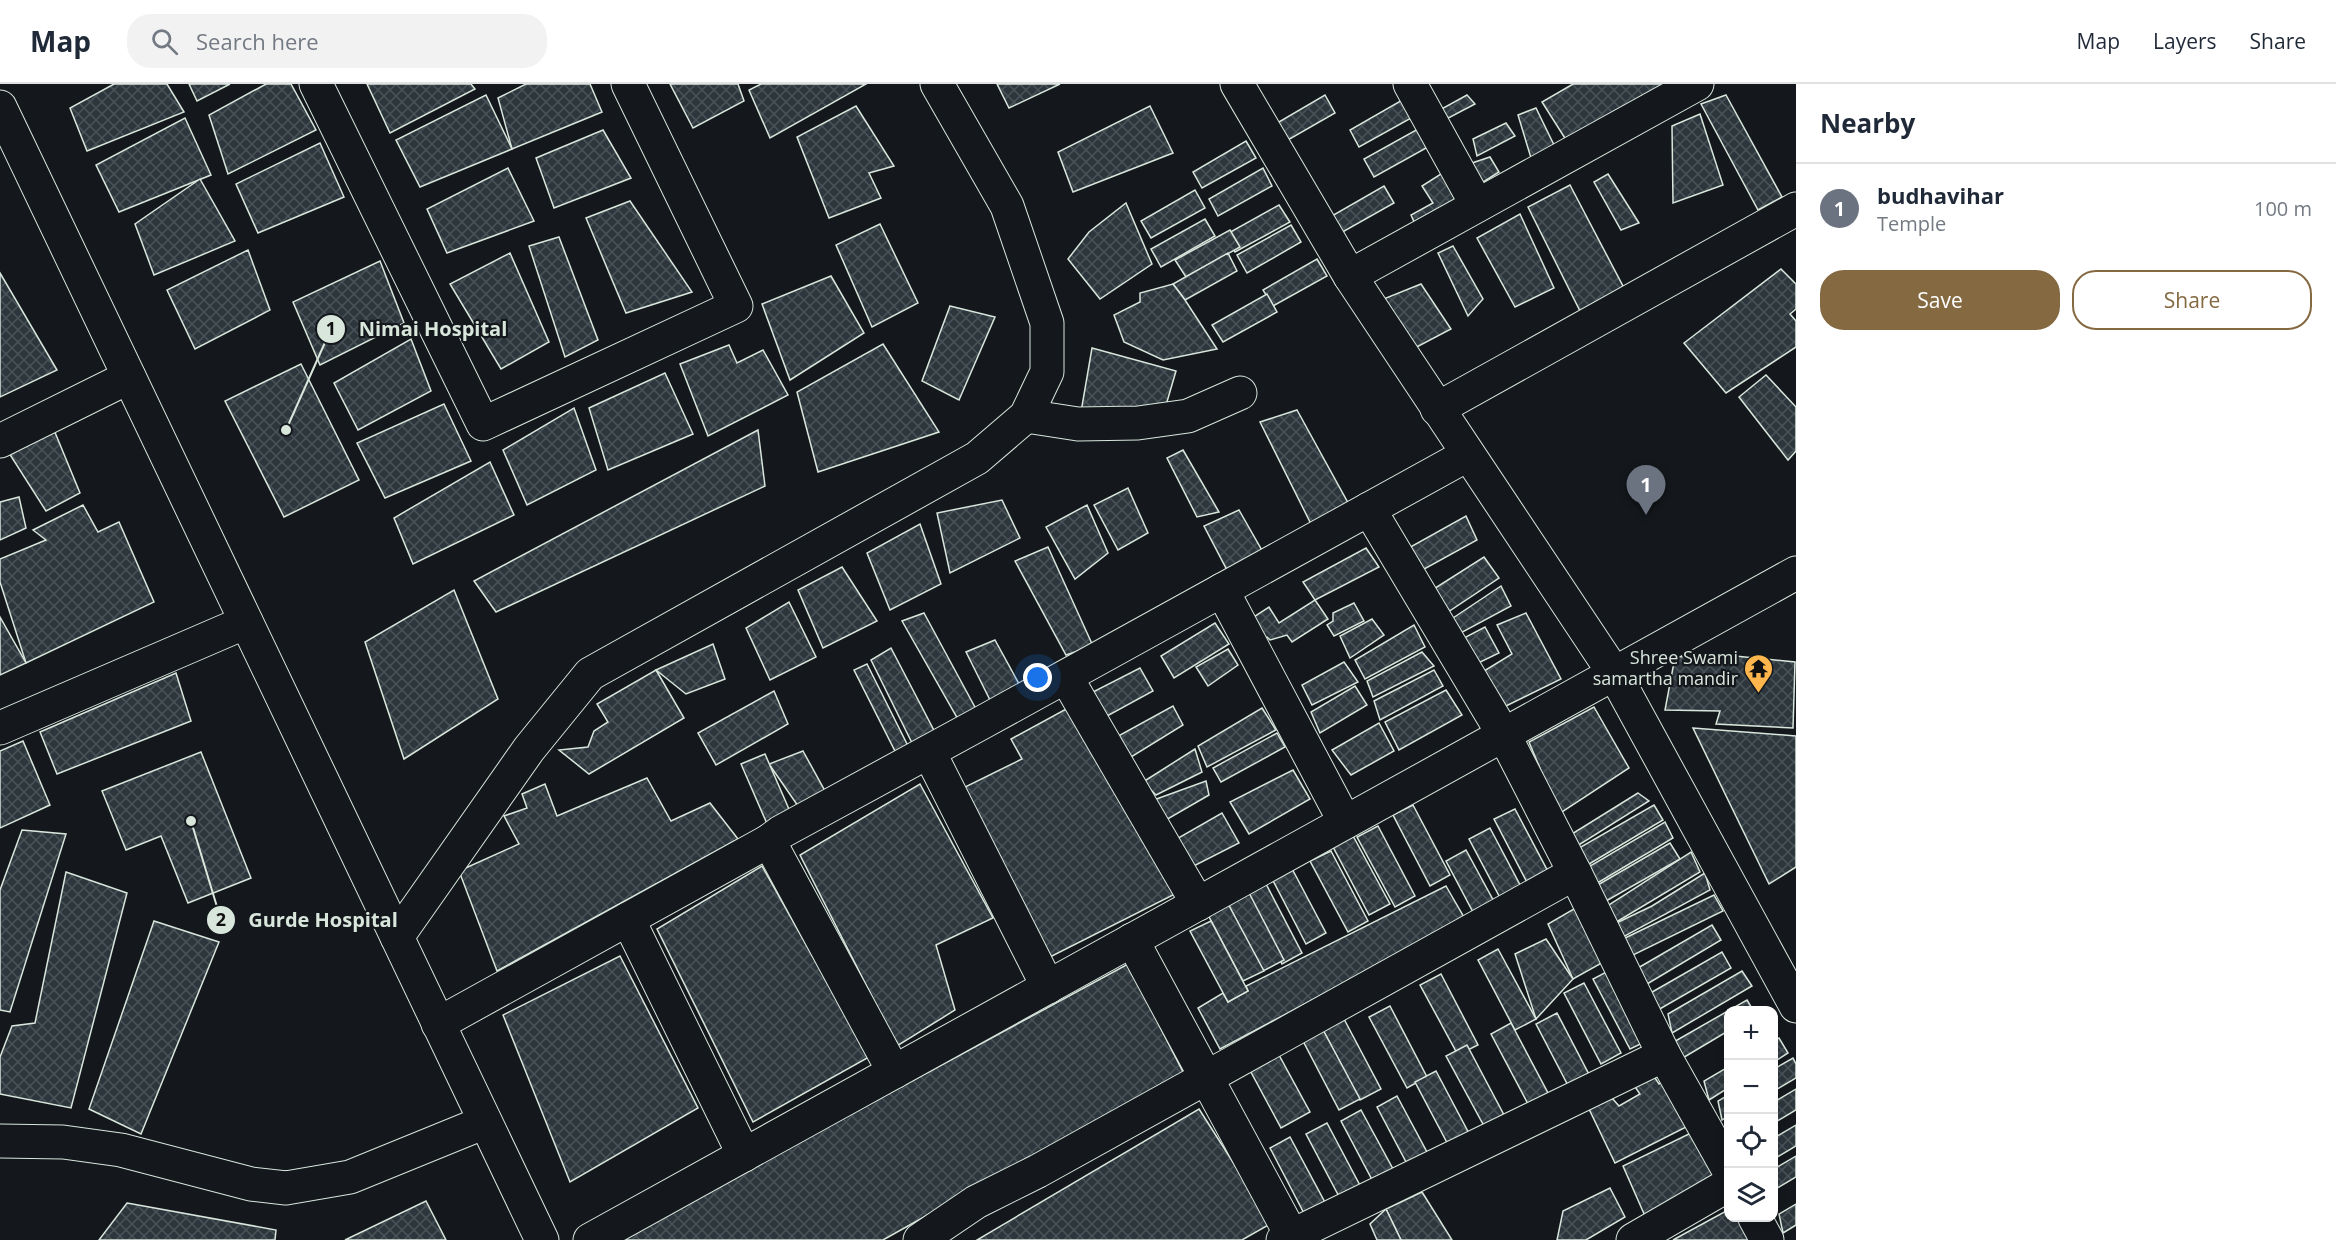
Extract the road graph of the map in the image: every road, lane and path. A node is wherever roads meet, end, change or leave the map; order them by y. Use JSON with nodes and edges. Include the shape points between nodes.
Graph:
{"nodes":[{"id":1,"x":316,"y":84,"type":"edge"},
{"id":2,"x":628,"y":84,"type":"edge"},
{"id":3,"x":936,"y":84,"type":"edge"},
{"id":4,"x":1238,"y":84,"type":"edge"},
{"id":5,"x":1410,"y":84,"type":"edge"},
{"id":6,"x":1697,"y":84,"type":"edge"},
{"id":7,"x":0,"y":107,"type":"edge"},
{"id":8,"x":1477,"y":205,"type":"junction"},
{"id":9,"x":1796,"y":209,"type":"edge"},
{"id":10,"x":1350,"y":276,"type":"junction"},
{"id":11,"x":129,"y":376,"type":"junction"},
{"id":12,"x":1240,"y":393,"type":"dead end"},
{"id":13,"x":1437,"y":409,"type":"junction"},
{"id":14,"x":1026,"y":416,"type":"junction"},
{"id":15,"x":0,"y":441,"type":"edge"},
{"id":16,"x":1467,"y":455,"type":"junction"},
{"id":17,"x":1369,"y":509,"type":"junction"},
{"id":18,"x":1796,"y":573,"type":"edge"},
{"id":19,"x":1222,"y":590,"type":"junction"},
{"id":20,"x":246,"y":622,"type":"junction"},
{"id":21,"x":1614,"y":673,"type":"junction"},
{"id":22,"x":1066,"y":676,"type":"junction"},
{"id":23,"x":0,"y":728,"type":"edge"},
{"id":24,"x":1504,"y":735,"type":"junction"},
{"id":25,"x":929,"y":752,"type":"junction"},
{"id":26,"x":1345,"y":822,"type":"junction"},
{"id":27,"x":769,"y":841,"type":"junction"},
{"id":28,"x":1575,"y":873,"type":"junction"},
{"id":29,"x":1198,"y":904,"type":"junction"},
{"id":30,"x":628,"y":919,"type":"junction"},
{"id":31,"x":397,"y":937,"type":"junction"},
{"id":32,"x":1132,"y":940,"type":"junction"},
{"id":33,"x":1048,"y":987,"type":"junction"},
{"id":34,"x":1796,"y":1006,"type":"edge"},
{"id":35,"x":438,"y":1024,"type":"junction"},
{"id":36,"x":1664,"y":1055,"type":"junction"},
{"id":37,"x":894,"y":1072,"type":"junction"},
{"id":38,"x":1207,"y":1078,"type":"junction"},
{"id":39,"x":485,"y":1122,"type":"junction"},
{"id":40,"x":0,"y":1141,"type":"edge"},
{"id":41,"x":744,"y":1155,"type":"junction"},
{"id":42,"x":1727,"y":1168,"type":"edge"},
{"id":43,"x":1724,"y":1187,"type":"edge"},
{"id":44,"x":1757,"y":1222,"type":"edge"},
{"id":45,"x":1290,"y":1238,"type":"edge"},
{"id":46,"x":542,"y":1240,"type":"edge"},
{"id":47,"x":591,"y":1240,"type":"edge"},
{"id":48,"x":920,"y":1240,"type":"edge"},
{"id":49,"x":1633,"y":1240,"type":"edge"},
{"id":50,"x":1767,"y":1240,"type":"edge"}],
"edges":[{"from":1,"to":2,"type":"street","via":[[483,424],[736,306]]},
{"from":3,"to":14,"type":"street","via":[[1007,206],[1047,323],[1047,372]]},
{"from":4,"to":10,"type":"street"},
{"from":5,"to":8,"type":"street"},
{"from":6,"to":8,"type":"street"},
{"from":7,"to":11,"type":"street"},
{"from":8,"to":10,"type":"street"},
{"from":9,"to":13,"type":"street"},
{"from":10,"to":13,"type":"street"},
{"from":11,"to":15,"type":"street"},
{"from":11,"to":20,"type":"street"},
{"from":12,"to":14,"type":"street","via":[[1188,416],[1138,423],[1078,424]]},
{"from":13,"to":16,"type":"street"},
{"from":14,"to":31,"type":"street","via":[[977,458],[590,674],[529,749]]},
{"from":16,"to":17,"type":"street"},
{"from":16,"to":21,"type":"street"},
{"from":17,"to":19,"type":"street"},
{"from":17,"to":24,"type":"street"},
{"from":18,"to":21,"type":"street"},
{"from":19,"to":22,"type":"street"},
{"from":19,"to":26,"type":"street"},
{"from":20,"to":23,"type":"street"},
{"from":20,"to":31,"type":"street"},
{"from":21,"to":24,"type":"street"},
{"from":21,"to":34,"type":"street"},
{"from":22,"to":25,"type":"street"},
{"from":22,"to":29,"type":"street"},
{"from":24,"to":26,"type":"street"},
{"from":24,"to":28,"type":"street"},
{"from":25,"to":27,"type":"street"},
{"from":25,"to":33,"type":"street"},
{"from":26,"to":29,"type":"street"},
{"from":27,"to":30,"type":"street"},
{"from":27,"to":37,"type":"street"},
{"from":28,"to":36,"type":"street"},
{"from":28,"to":38,"type":"street"},
{"from":29,"to":32,"type":"street"},
{"from":30,"to":35,"type":"street"},
{"from":30,"to":41,"type":"street"},
{"from":31,"to":35,"type":"street"},
{"from":32,"to":33,"type":"street"},
{"from":32,"to":38,"type":"street"},
{"from":33,"to":37,"type":"street"},
{"from":35,"to":39,"type":"street"},
{"from":36,"to":42,"type":"street"},
{"from":36,"to":45,"type":"street"},
{"from":37,"to":41,"type":"street"},
{"from":38,"to":45,"type":"street"},
{"from":38,"to":48,"type":"street","via":[[976,1202]]},
{"from":39,"to":40,"type":"street","via":[[350,1177],[286,1188],[251,1184],[121,1150],[63,1142]]},
{"from":39,"to":46,"type":"street"},
{"from":41,"to":47,"type":"street"},
{"from":43,"to":49,"type":"street"},
{"from":44,"to":50,"type":"street"}]}
